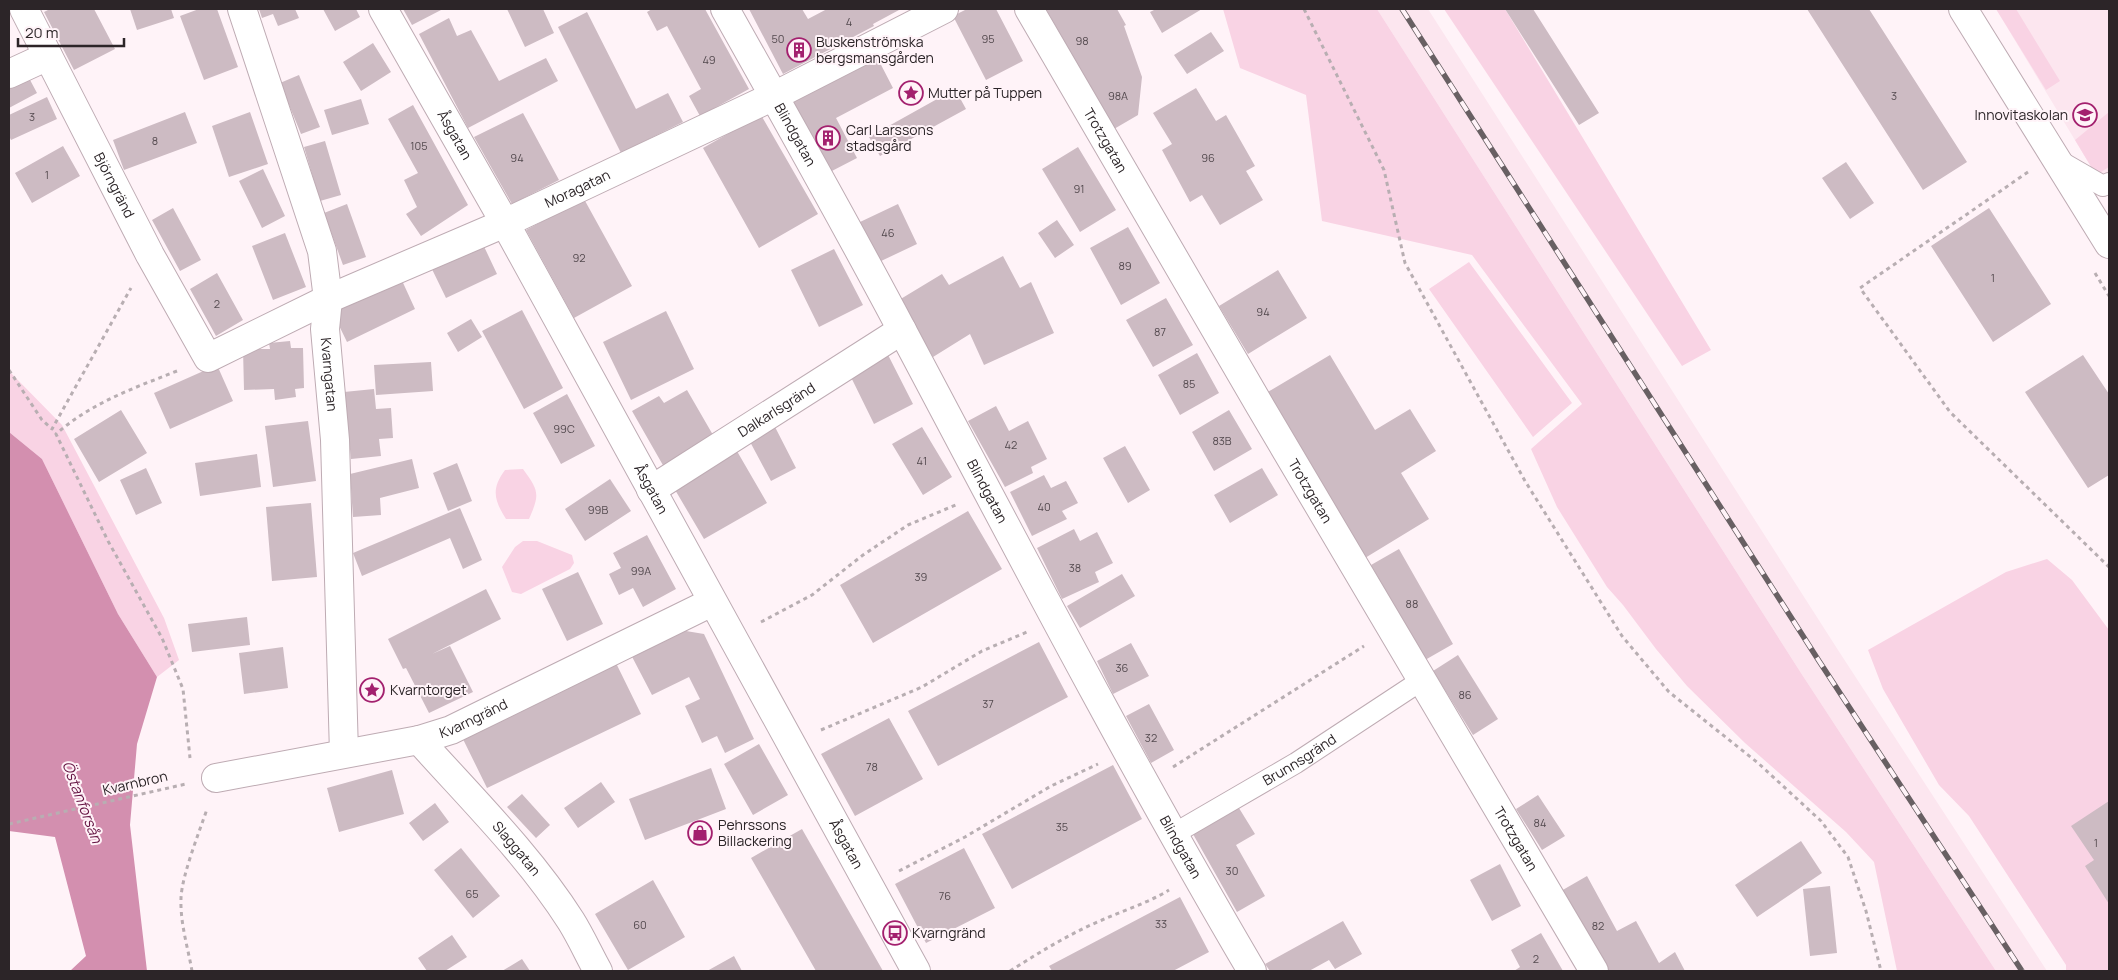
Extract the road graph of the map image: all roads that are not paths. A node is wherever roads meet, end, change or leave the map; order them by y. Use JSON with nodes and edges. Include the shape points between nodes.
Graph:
{"nodes":[{"id":1,"x":24,"y":9,"type":"edge"},
{"id":2,"x":242,"y":9,"type":"edge"},
{"id":3,"x":383,"y":9,"type":"edge"},
{"id":4,"x":725,"y":9,"type":"edge"},
{"id":5,"x":944,"y":9,"type":"edge"},
{"id":6,"x":1029,"y":9,"type":"edge"},
{"id":7,"x":1963,"y":9,"type":"edge"},
{"id":8,"x":48,"y":56,"type":"junction"},
{"id":9,"x":9,"y":74,"type":"edge"},
{"id":10,"x":774,"y":96,"type":"junction"},
{"id":11,"x":2057,"y":159,"type":"junction"},
{"id":12,"x":2109,"y":183,"type":"edge"},
{"id":13,"x":505,"y":223,"type":"junction"},
{"id":14,"x":2109,"y":244,"type":"edge"},
{"id":15,"x":328,"y":299,"type":"junction"},
{"id":16,"x":902,"y":330,"type":"junction"},
{"id":17,"x":208,"y":358,"type":"joint"},
{"id":18,"x":651,"y":490,"type":"junction"},
{"id":19,"x":712,"y":602,"type":"junction"},
{"id":20,"x":1422,"y":680,"type":"junction"},
{"id":21,"x":418,"y":740,"type":"junction"},
{"id":22,"x":344,"y":753,"type":"junction"},
{"id":23,"x":216,"y":778,"type":"dead end"},
{"id":24,"x":1172,"y":835,"type":"junction"},
{"id":25,"x":598,"y":971,"type":"edge"},
{"id":26,"x":916,"y":971,"type":"edge"},
{"id":27,"x":1252,"y":971,"type":"edge"},
{"id":28,"x":1594,"y":971,"type":"edge"}],
"edges":[{"from":1,"to":8,"type":"street","name":"Björngränd"},
{"from":2,"to":15,"type":"street","name":"Kvarngatan","via":[[322,251]]},
{"from":3,"to":13,"type":"street","name":"Åsgatan"},
{"from":4,"to":10,"type":"street","name":"Blindgatan"},
{"from":5,"to":10,"type":"street","name":"Moragatan"},
{"from":6,"to":20,"type":"street","name":"Trotzgatan"},
{"from":7,"to":11,"type":"street"},
{"from":8,"to":9,"type":"street"},
{"from":8,"to":17,"type":"street","name":"Björngränd","via":[[150,255]]},
{"from":10,"to":13,"type":"street","name":"Moragatan"},
{"from":10,"to":16,"type":"street","name":"Blindgatan"},
{"from":11,"to":12,"type":"lane","via":[[2103,186]]},
{"from":11,"to":14,"type":"street"},
{"from":13,"to":15,"type":"street","name":"Moragatan"},
{"from":13,"to":18,"type":"street","name":"Åsgatan"},
{"from":15,"to":17,"type":"street","name":"Moragatan"},
{"from":15,"to":22,"type":"street","name":"Kvarngatan","via":[[325,328],[335,440]]},
{"from":16,"to":18,"type":"street","name":"Dalkarlsgränd"},
{"from":16,"to":24,"type":"street","name":"Blindgatan"},
{"from":18,"to":19,"type":"street","name":"Åsgatan"},
{"from":19,"to":21,"type":"street","name":"Kvarngränd","via":[[459,726]]},
{"from":19,"to":26,"type":"street","name":"Åsgatan"},
{"from":20,"to":24,"type":"lane","name":"Brunnsgränd","via":[[1296,763]]},
{"from":20,"to":28,"type":"street","name":"Trotzgatan"},
{"from":21,"to":22,"type":"street","name":"Kvarngränd"},
{"from":21,"to":25,"type":"street","name":"Slaggatan","via":[[514,845],[572,922]]},
{"from":22,"to":23,"type":"street","name":"Kvarngränd"},
{"from":24,"to":27,"type":"street","name":"Blindgatan"}]}
